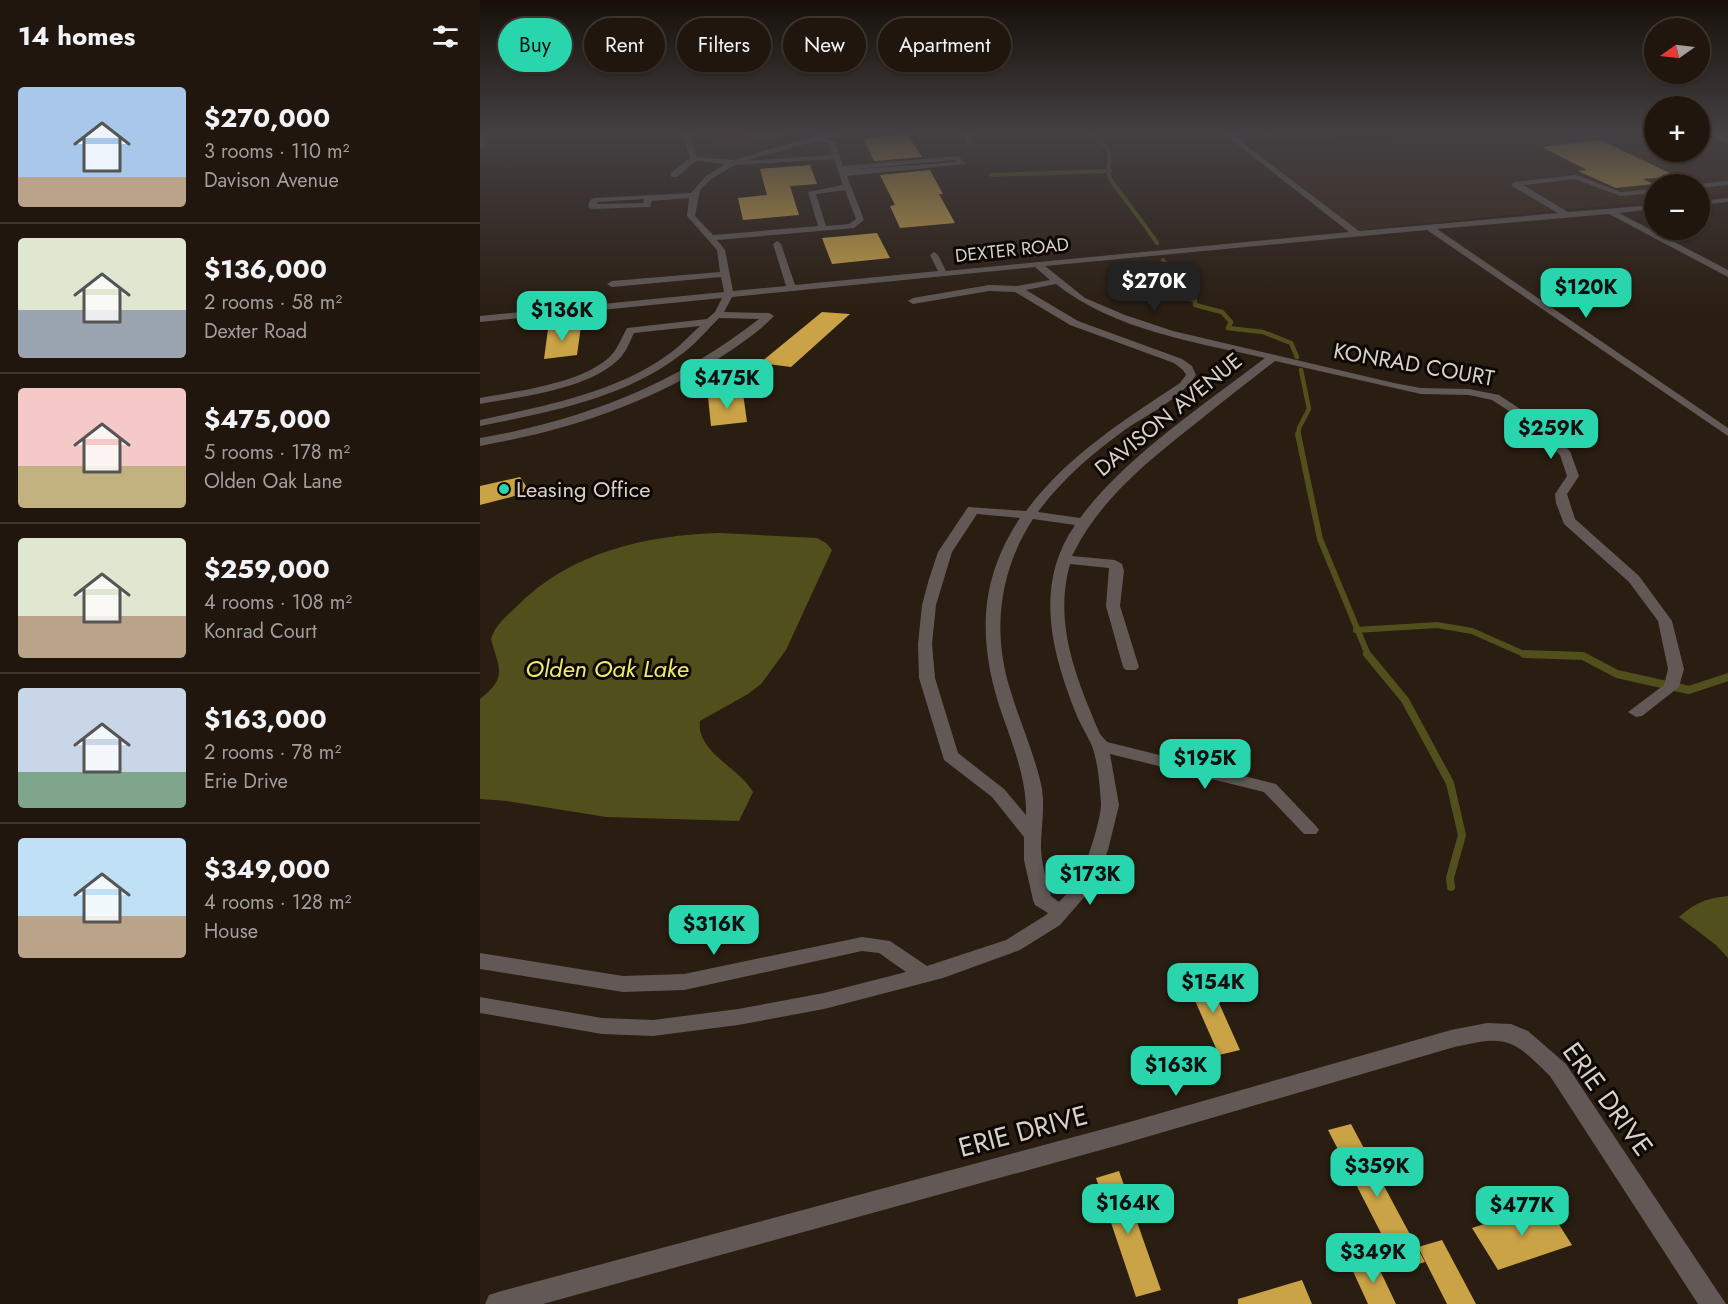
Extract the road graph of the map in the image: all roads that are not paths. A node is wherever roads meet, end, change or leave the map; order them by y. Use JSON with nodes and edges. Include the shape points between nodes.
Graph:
{"nodes":[{"id":1,"x":813,"y":194,"type":"edge"},
{"id":2,"x":850,"y":194,"type":"edge"},
{"id":3,"x":1305,"y":194,"type":"edge"},
{"id":4,"x":1532,"y":194,"type":"edge"},
{"id":5,"x":1620,"y":194,"type":"edge"},
{"id":6,"x":694,"y":195,"type":"joint"},
{"id":7,"x":648,"y":199,"type":"junction"},
{"id":8,"x":1728,"y":200,"type":"edge"},
{"id":9,"x":1710,"y":201,"type":"edge"},
{"id":10,"x":1644,"y":208,"type":"edge"},
{"id":11,"x":1627,"y":209,"type":"junction"},
{"id":12,"x":1610,"y":211,"type":"junction"},
{"id":13,"x":1567,"y":215,"type":"junction"},
{"id":14,"x":822,"y":228,"type":"junction"},
{"id":15,"x":1429,"y":228,"type":"junction"},
{"id":16,"x":1357,"y":234,"type":"junction"},
{"id":17,"x":712,"y":238,"type":"junction"},
{"id":18,"x":777,"y":244,"type":"dead end"},
{"id":19,"x":934,"y":255,"type":"dead end"},
{"id":20,"x":1036,"y":264,"type":"junction"},
{"id":21,"x":944,"y":273,"type":"junction"},
{"id":22,"x":727,"y":274,"type":"junction"},
{"id":23,"x":1728,"y":274,"type":"edge"},
{"id":24,"x":1058,"y":281,"type":"junction"},
{"id":25,"x":612,"y":284,"type":"dead end"},
{"id":26,"x":791,"y":288,"type":"junction"},
{"id":27,"x":1017,"y":289,"type":"junction"},
{"id":28,"x":729,"y":294,"type":"junction"},
{"id":29,"x":913,"y":301,"type":"dead end"},
{"id":30,"x":480,"y":319,"type":"edge"},
{"id":31,"x":713,"y":319,"type":"junction"},
{"id":32,"x":1273,"y":357,"type":"junction"},
{"id":33,"x":480,"y":401,"type":"edge"},
{"id":34,"x":480,"y":423,"type":"edge"},
{"id":35,"x":1728,"y":433,"type":"edge"},
{"id":36,"x":480,"y":442,"type":"edge"},
{"id":37,"x":1029,"y":515,"type":"junction"},
{"id":38,"x":1083,"y":522,"type":"junction"},
{"id":39,"x":1064,"y":559,"type":"junction"},
{"id":40,"x":1131,"y":667,"type":"dead end"},
{"id":41,"x":1636,"y":712,"type":"dead end"},
{"id":42,"x":1101,"y":746,"type":"junction"},
{"id":43,"x":1310,"y":830,"type":"dead end"},
{"id":44,"x":1034,"y":837,"type":"junction"},
{"id":45,"x":1060,"y":912,"type":"junction"},
{"id":46,"x":480,"y":961,"type":"edge"},
{"id":47,"x":925,"y":975,"type":"junction"},
{"id":48,"x":480,"y":1005,"type":"edge"},
{"id":49,"x":498,"y":1304,"type":"edge"},
{"id":50,"x":1713,"y":1304,"type":"edge"}],
"edges":[{"from":1,"to":14,"type":"street"},
{"from":2,"to":14,"type":"street","via":[[860,220],[851,226]]},
{"from":3,"to":16,"type":"street"},
{"from":4,"to":13,"type":"street"},
{"from":5,"to":11,"type":"street","via":[[1614,201]]},
{"from":6,"to":7,"type":"street"},
{"from":6,"to":17,"type":"street","via":[[691,216]]},
{"from":7,"to":7,"type":"street","via":[[647,205],[592,207],[594,200]]},
{"from":8,"to":9,"type":"street"},
{"from":10,"to":11,"type":"street","name":"DEXTER ROAD"},
{"from":11,"to":12,"type":"street","name":"DEXTER ROAD"},
{"from":12,"to":13,"type":"street","name":"DEXTER ROAD"},
{"from":12,"to":23,"type":"street"},
{"from":13,"to":15,"type":"street","name":"DEXTER ROAD"},
{"from":14,"to":17,"type":"street"},
{"from":15,"to":16,"type":"street","name":"DEXTER ROAD"},
{"from":15,"to":35,"type":"street"},
{"from":16,"to":20,"type":"street","name":"DEXTER ROAD"},
{"from":17,"to":22,"type":"street","via":[[722,250]]},
{"from":18,"to":26,"type":"street"},
{"from":19,"to":21,"type":"street"},
{"from":20,"to":21,"type":"street","name":"DEXTER ROAD"},
{"from":20,"to":24,"type":"street","name":"DAVISON AVENUE"},
{"from":21,"to":26,"type":"street","name":"DEXTER ROAD"},
{"from":22,"to":25,"type":"street"},
{"from":22,"to":28,"type":"street"},
{"from":24,"to":27,"type":"street"},
{"from":24,"to":32,"type":"street","name":"DAVISON AVENUE","via":[[1082,300],[1122,318]]},
{"from":26,"to":28,"type":"street","name":"DEXTER ROAD"},
{"from":27,"to":29,"type":"street","via":[[988,288]]},
{"from":27,"to":37,"type":"street","via":[[1074,323],[1178,361],[1191,375],[1184,385],[1069,469],[1044,493]]},
{"from":28,"to":30,"type":"street","name":"DEXTER ROAD"},
{"from":28,"to":31,"type":"street"},
{"from":31,"to":33,"type":"street","via":[[631,330],[616,355],[591,372],[546,388]]},
{"from":31,"to":34,"type":"street","via":[[676,354],[622,385],[558,407]]},
{"from":31,"to":36,"type":"street","via":[[769,316],[707,361],[647,394],[582,421]]},
{"from":32,"to":38,"type":"street","name":"DAVISON AVENUE","via":[[1124,474]]},
{"from":32,"to":41,"type":"street","name":"KONRAD COURT","via":[[1394,386],[1495,397],[1524,416],[1566,454],[1573,476],[1561,494],[1569,521],[1634,579],[1665,621],[1670,639],[1676,669],[1671,687]]},
{"from":37,"to":38,"type":"street"},
{"from":37,"to":44,"type":"street","via":[[1015,536],[995,591],[993,640],[997,673],[1034,792]]},
{"from":37,"to":44,"type":"street","via":[[973,510],[945,552],[929,605],[925,644],[927,678],[950,756],[998,793]]},
{"from":38,"to":39,"type":"street","name":"DAVISON AVENUE"},
{"from":39,"to":40,"type":"street","via":[[1115,564],[1113,606]]},
{"from":39,"to":42,"type":"street","name":"DAVISON AVENUE","via":[[1058,571],[1056,609],[1060,644],[1088,725]]},
{"from":42,"to":43,"type":"street","via":[[1270,788]]},
{"from":42,"to":45,"type":"street","name":"DAVISON AVENUE","via":[[1110,805],[1099,850],[1084,887]]},
{"from":44,"to":45,"type":"street","via":[[1032,848],[1042,900]]},
{"from":45,"to":47,"type":"street","name":"DAVISON AVENUE","via":[[1013,945]]},
{"from":46,"to":47,"type":"street","via":[[623,984],[684,982],[862,944],[883,946]]},
{"from":47,"to":48,"type":"street","name":"DAVISON AVENUE","via":[[824,1001],[653,1028],[602,1026]]},
{"from":49,"to":50,"type":"street","name":"ERIE DRIVE","via":[[1494,1029],[1525,1037],[1558,1070]]}]}
